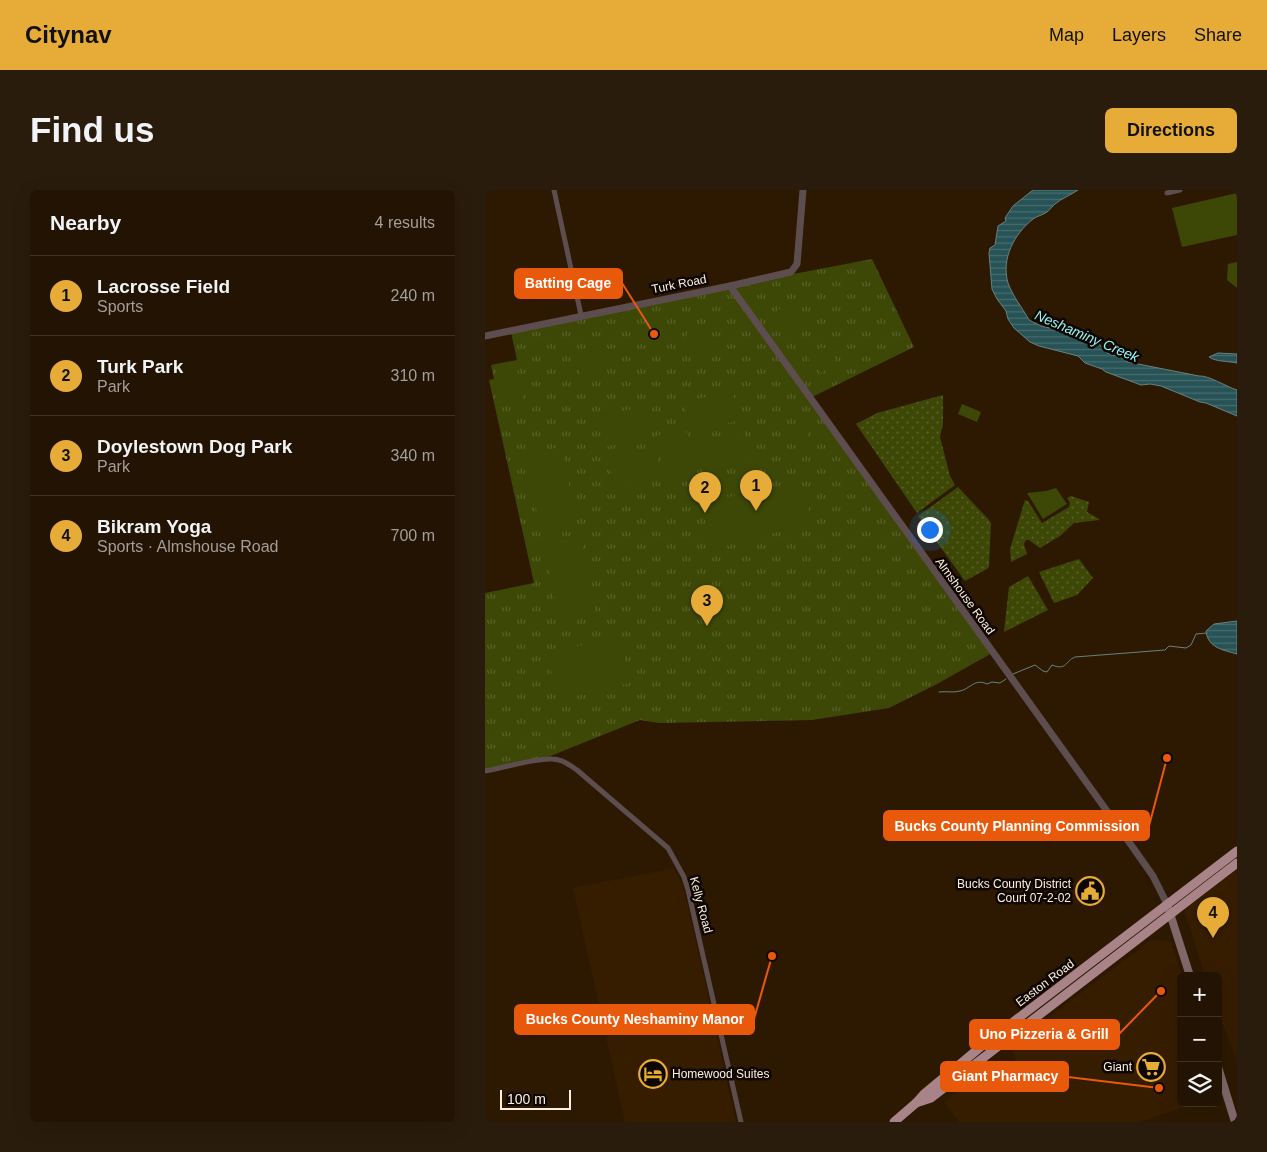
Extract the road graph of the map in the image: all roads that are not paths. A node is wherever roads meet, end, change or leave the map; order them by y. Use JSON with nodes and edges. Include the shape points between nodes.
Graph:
{"nodes":[{"id":1,"x":554,"y":190,"type":"edge"},
{"id":2,"x":803,"y":190,"type":"edge"},
{"id":3,"x":1180,"y":190,"type":"edge"},
{"id":4,"x":1167,"y":193,"type":"dead end"},
{"id":5,"x":731,"y":286,"type":"junction"},
{"id":6,"x":581,"y":315,"type":"junction"},
{"id":7,"x":485,"y":336,"type":"edge"},
{"id":8,"x":485,"y":771,"type":"edge"},
{"id":9,"x":1237,"y":851,"type":"edge"},
{"id":10,"x":1237,"y":863,"type":"edge"},
{"id":11,"x":1169,"y":909,"type":"junction"},
{"id":12,"x":1189,"y":972,"type":"edge"},
{"id":13,"x":1222,"y":1080,"type":"edge"},
{"id":14,"x":741,"y":1122,"type":"edge"},
{"id":15,"x":894,"y":1122,"type":"edge"},
{"id":16,"x":1235,"y":1122,"type":"edge"}],
"edges":[{"from":1,"to":6,"type":"street"},
{"from":2,"to":5,"type":"street","via":[[797,264],[791,272]]},
{"from":3,"to":4,"type":"street"},
{"from":5,"to":6,"type":"street","name":"Turk Road"},
{"from":5,"to":11,"type":"street","name":"Almshouse Road","via":[[1153,876]]},
{"from":6,"to":7,"type":"street","name":"Turk Road"},
{"from":8,"to":14,"type":"street","name":"Kelly Road","via":[[543,759],[564,762],[668,848],[688,890]]},
{"from":9,"to":11,"type":"highway"},
{"from":10,"to":11,"type":"highway"},
{"from":11,"to":12,"type":"main road","name":"Almshouse Road"},
{"from":11,"to":15,"type":"highway","name":"Easton Road","via":[[983,1045]]},
{"from":13,"to":16,"type":"main road"}]}
